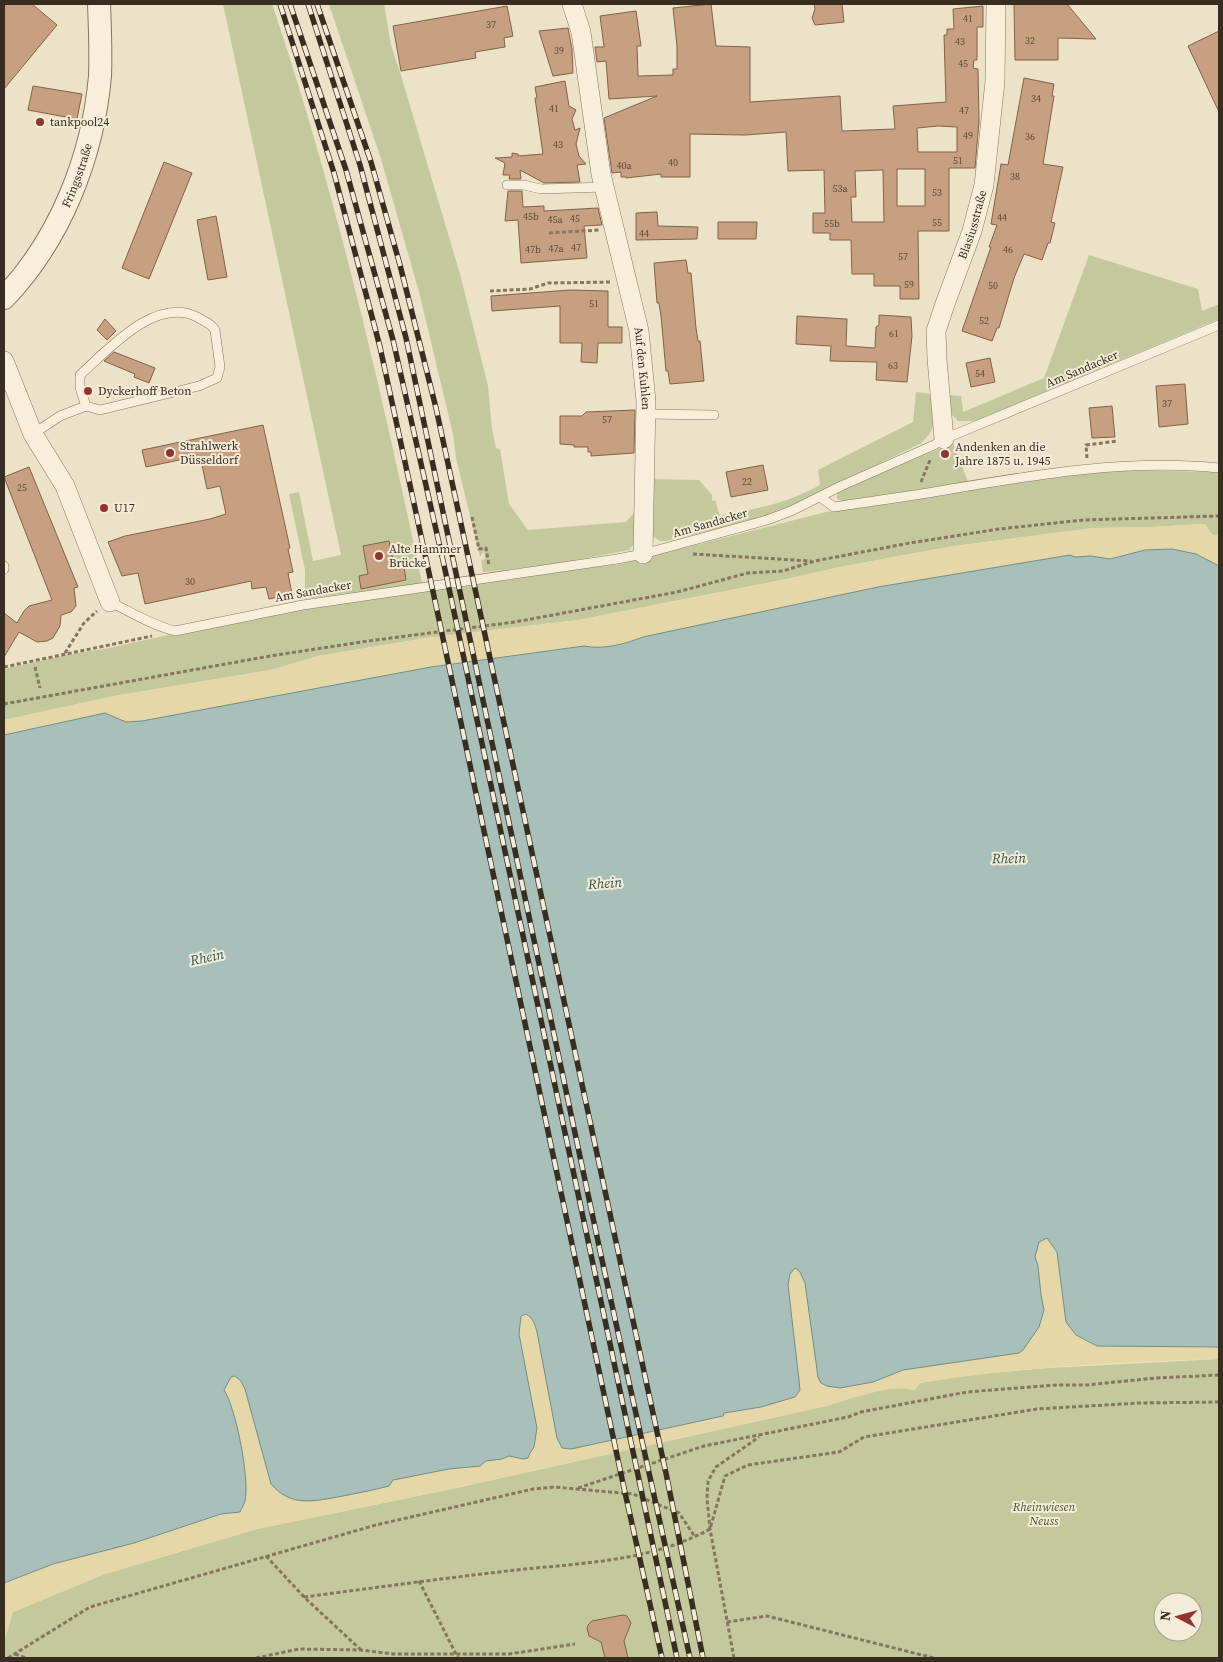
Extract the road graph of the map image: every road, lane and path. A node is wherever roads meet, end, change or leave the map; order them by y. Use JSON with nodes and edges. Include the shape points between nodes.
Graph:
{"nodes":[{"id":1,"x":99,"y":4,"type":"edge"},
{"id":2,"x":572,"y":4,"type":"edge"},
{"id":3,"x":996,"y":4,"type":"edge"},
{"id":4,"x":506,"y":185,"type":"dead end"},
{"id":5,"x":604,"y":187,"type":"junction"},
{"id":6,"x":614,"y":229,"type":"junction"},
{"id":7,"x":549,"y":233,"type":"dead end"},
{"id":8,"x":627,"y":281,"type":"junction"},
{"id":9,"x":490,"y":291,"type":"dead end"},
{"id":10,"x":4,"y":298,"type":"edge"},
{"id":11,"x":1219,"y":325,"type":"edge"},
{"id":12,"x":4,"y":361,"type":"edge"},
{"id":13,"x":86,"y":406,"type":"junction"},
{"id":14,"x":646,"y":414,"type":"junction"},
{"id":15,"x":714,"y":415,"type":"dead end"},
{"id":16,"x":33,"y":434,"type":"junction"},
{"id":17,"x":1118,"y":441,"type":"dead end"},
{"id":18,"x":939,"y":442,"type":"junction"},
{"id":19,"x":1219,"y":468,"type":"edge"},
{"id":20,"x":1087,"y":469,"type":"junction"},
{"id":21,"x":916,"y":494,"type":"junction"},
{"id":22,"x":820,"y":497,"type":"junction"},
{"id":23,"x":1219,"y":516,"type":"edge"},
{"id":24,"x":472,"y":517,"type":"dead end"},
{"id":25,"x":672,"y":547,"type":"junction"},
{"id":26,"x":643,"y":554,"type":"junction"},
{"id":27,"x":814,"y":561,"type":"junction"},
{"id":28,"x":492,"y":576,"type":"junction"},
{"id":29,"x":110,"y":602,"type":"junction"},
{"id":30,"x":175,"y":631,"type":"junction"},
{"id":31,"x":65,"y":654,"type":"junction"},
{"id":32,"x":4,"y":667,"type":"edge"},
{"id":33,"x":35,"y":667,"type":"dead end"},
{"id":34,"x":40,"y":688,"type":"dead end"},
{"id":35,"x":4,"y":704,"type":"edge"},
{"id":36,"x":1219,"y":1375,"type":"edge"},
{"id":37,"x":1219,"y":1402,"type":"edge"},
{"id":38,"x":761,"y":1435,"type":"junction"},
{"id":39,"x":577,"y":1489,"type":"junction"},
{"id":40,"x":710,"y":1529,"type":"junction"},
{"id":41,"x":694,"y":1537,"type":"junction"},
{"id":42,"x":266,"y":1556,"type":"junction"},
{"id":43,"x":419,"y":1581,"type":"junction"},
{"id":44,"x":304,"y":1597,"type":"junction"},
{"id":45,"x":727,"y":1622,"type":"junction"},
{"id":46,"x":575,"y":1644,"type":"dead end"},
{"id":47,"x":361,"y":1650,"type":"junction"},
{"id":48,"x":14,"y":1654,"type":"junction"},
{"id":49,"x":457,"y":1656,"type":"edge"},
{"id":50,"x":8,"y":1658,"type":"edge"},
{"id":51,"x":26,"y":1658,"type":"edge"},
{"id":52,"x":256,"y":1658,"type":"edge"},
{"id":53,"x":734,"y":1658,"type":"edge"},
{"id":54,"x":934,"y":1658,"type":"edge"}],
"edges":[{"from":1,"to":10,"type":"street","name":"Fringsstraße","via":[[100,77],[81,170],[45,244]]},
{"from":2,"to":5,"type":"street","name":"Auf den Kuhlen","via":[[581,32]]},
{"from":3,"to":18,"type":"street","name":"Blasiusstraße","via":[[995,89],[984,185],[972,231],[936,331]]},
{"from":4,"to":5,"type":"lane","via":[[524,184],[541,189]]},
{"from":5,"to":6,"type":"street","name":"Auf den Kuhlen"},
{"from":6,"to":7,"type":"path"},
{"from":6,"to":8,"type":"street","name":"Auf den Kuhlen"},
{"from":8,"to":9,"type":"path","via":[[548,283],[530,290]]},
{"from":8,"to":14,"type":"street","name":"Auf den Kuhlen","via":[[639,331]]},
{"from":11,"to":18,"type":"lane","name":"Am Sandacker"},
{"from":12,"to":16,"type":"street"},
{"from":13,"to":13,"type":"lane","via":[[80,375],[137,325],[162,314],[188,313],[212,325],[220,367],[217,378],[199,386],[100,410]]},
{"from":13,"to":16,"type":"lane","via":[[60,416]]},
{"from":14,"to":15,"type":"lane"},
{"from":14,"to":26,"type":"street","name":"Auf den Kuhlen"},
{"from":16,"to":29,"type":"street","via":[[65,486]]},
{"from":17,"to":20,"type":"path","via":[[1086,445]]},
{"from":18,"to":21,"type":"path"},
{"from":18,"to":22,"type":"lane","name":"Am Sandacker"},
{"from":19,"to":20,"type":"lane"},
{"from":20,"to":21,"type":"lane"},
{"from":21,"to":22,"type":"lane","via":[[834,506]]},
{"from":22,"to":25,"type":"lane","name":"Am Sandacker","via":[[767,520]]},
{"from":23,"to":27,"type":"path","via":[[1084,520],[999,529]]},
{"from":24,"to":28,"type":"path","via":[[479,549],[486,548]]},
{"from":25,"to":26,"type":"lane","name":"Am Sandacker"},
{"from":25,"to":27,"type":"path","via":[[678,552],[711,556]]},
{"from":26,"to":28,"type":"lane","name":"Am Sandacker"},
{"from":27,"to":35,"type":"path","via":[[782,571],[748,573],[677,592],[515,622],[270,656]]},
{"from":28,"to":30,"type":"lane","name":"Am Sandacker","via":[[303,605]]},
{"from":29,"to":30,"type":"lane"},
{"from":29,"to":31,"type":"path","via":[[84,623]]},
{"from":30,"to":31,"type":"path"},
{"from":31,"to":32,"type":"path"},
{"from":33,"to":34,"type":"path"},
{"from":36,"to":38,"type":"path","via":[[967,1392]]},
{"from":37,"to":40,"type":"path","via":[[1037,1409],[864,1437],[839,1452],[748,1465],[725,1476]]},
{"from":38,"to":39,"type":"path","via":[[704,1446]]},
{"from":38,"to":40,"type":"path","via":[[716,1467],[708,1481],[706,1498]]},
{"from":39,"to":41,"type":"path","via":[[633,1494],[679,1513]]},
{"from":39,"to":42,"type":"path","via":[[533,1489],[376,1525]]},
{"from":40,"to":41,"type":"path"},
{"from":40,"to":45,"type":"path"},
{"from":41,"to":43,"type":"path","via":[[632,1557]]},
{"from":42,"to":44,"type":"path"},
{"from":42,"to":48,"type":"path","via":[[90,1607]]},
{"from":43,"to":44,"type":"path"},
{"from":43,"to":49,"type":"path"},
{"from":44,"to":47,"type":"path"},
{"from":45,"to":53,"type":"path"},
{"from":45,"to":54,"type":"path","via":[[767,1616]]},
{"from":46,"to":49,"type":"path","via":[[509,1654]]},
{"from":47,"to":49,"type":"path"},
{"from":47,"to":52,"type":"path","via":[[299,1649]]},
{"from":48,"to":50,"type":"path"},
{"from":48,"to":51,"type":"path"}]}
